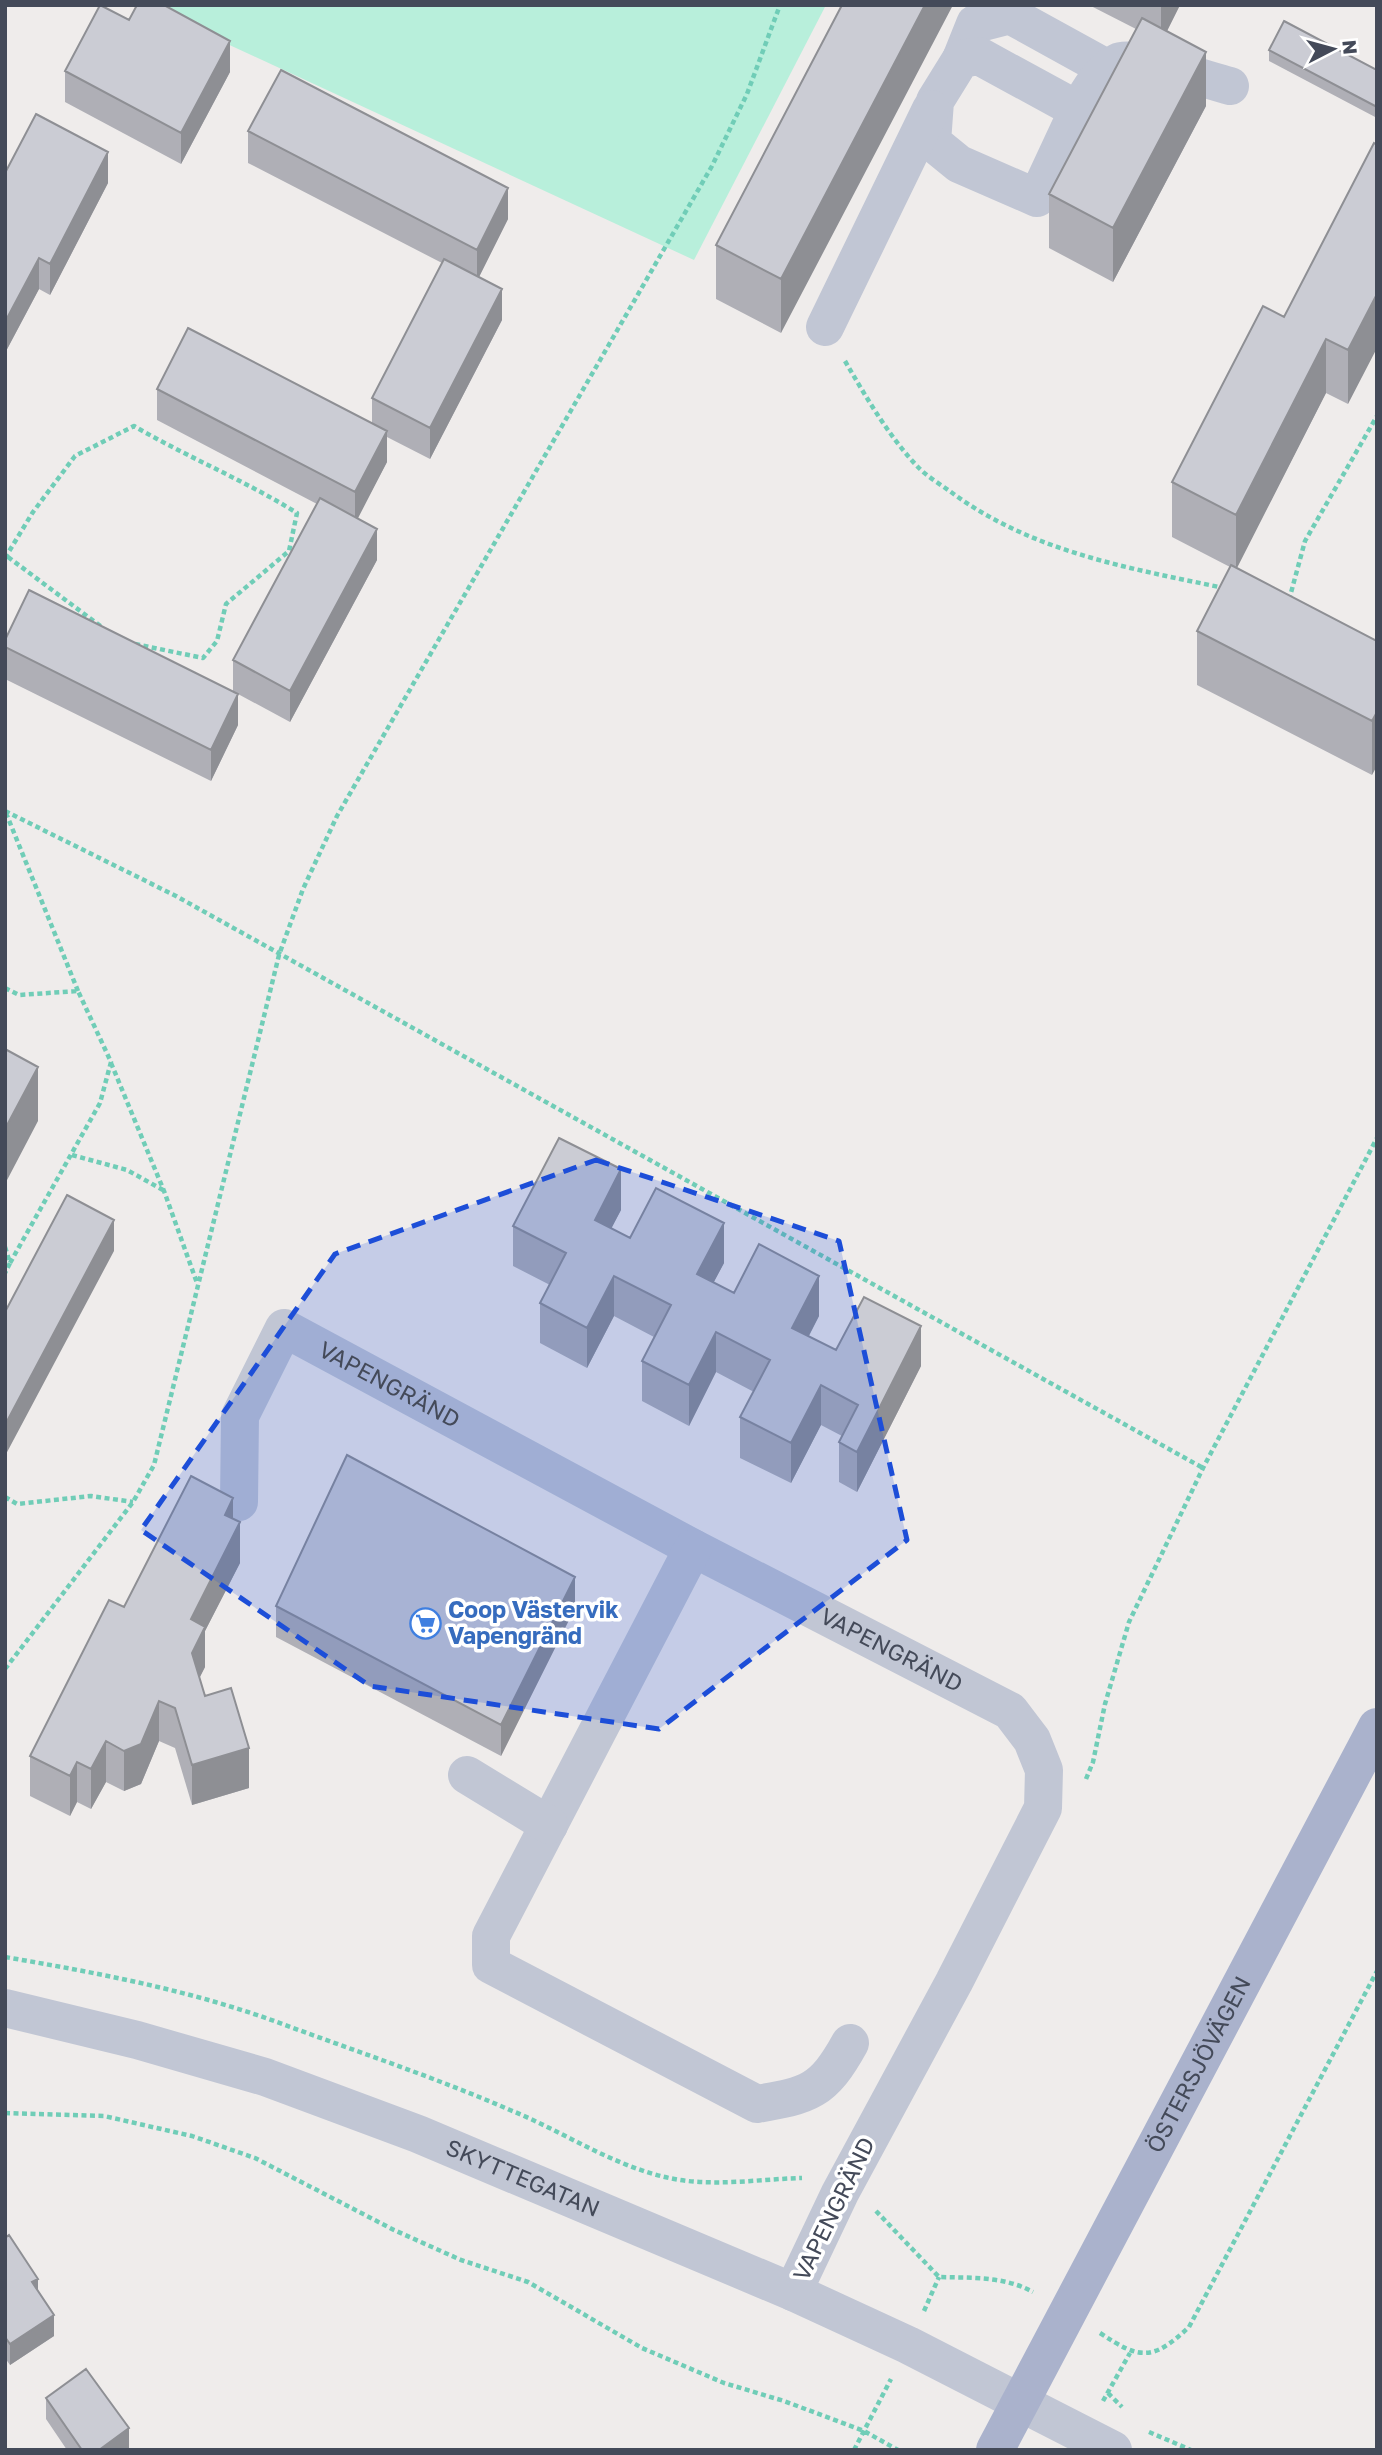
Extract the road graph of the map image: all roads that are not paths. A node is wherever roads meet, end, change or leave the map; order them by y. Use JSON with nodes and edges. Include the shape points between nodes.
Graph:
{"nodes":[{"id":1,"x":961,"y":59,"type":"junction"},
{"id":2,"x":1108,"y":69,"type":"junction"},
{"id":3,"x":1230,"y":86,"type":"dead end"},
{"id":4,"x":934,"y":101,"type":"junction"},
{"id":5,"x":1078,"y":110,"type":"junction"},
{"id":6,"x":825,"y":327,"type":"road end"},
{"id":7,"x":239,"y":1502,"type":"dead end"},
{"id":8,"x":693,"y":1548,"type":"junction"},
{"id":9,"x":1377,"y":1727,"type":"edge"},
{"id":10,"x":467,"y":1776,"type":"dead end"},
{"id":11,"x":549,"y":1825,"type":"junction"},
{"id":12,"x":5,"y":2008,"type":"edge"},
{"id":13,"x":850,"y":2043,"type":"dead end"},
{"id":14,"x":793,"y":2292,"type":"junction"},
{"id":15,"x":1020,"y":2403,"type":"junction"},
{"id":16,"x":995,"y":2450,"type":"edge"},
{"id":17,"x":1113,"y":2450,"type":"edge"}],
"edges":[{"from":1,"to":2,"type":"street","via":[[975,24],[1010,15]]},
{"from":1,"to":4,"type":"street"},
{"from":1,"to":5,"type":"street","via":[[979,56]]},
{"from":2,"to":3,"type":"street","via":[[1121,60],[1153,63]]},
{"from":2,"to":5,"type":"street"},
{"from":4,"to":5,"type":"street","via":[[932,142],[959,164],[1037,198]]},
{"from":4,"to":6,"type":"street"},
{"from":7,"to":8,"type":"street","name":"VAPENGRÄND","via":[[240,1416],[284,1328]]},
{"from":8,"to":11,"type":"street"},
{"from":8,"to":14,"type":"street","name":"VAPENGRÄND","via":[[1010,1711],[1032,1740],[1044,1770],[1043,1808],[840,2193]]},
{"from":9,"to":15,"type":"main road","name":"ÖSTERSJÖVÄGEN"},
{"from":10,"to":11,"type":"street"},
{"from":11,"to":13,"type":"street","via":[[491,1936],[491,1965],[757,2104],[803,2096],[835,2070]]},
{"from":12,"to":14,"type":"street","name":"SKYTTEGATAN","via":[[138,2039],[265,2077],[418,2134]]},
{"from":14,"to":15,"type":"street","name":"SKYTTEGATAN"},
{"from":15,"to":16,"type":"main road","name":"ÖSTERSJÖVÄGEN"},
{"from":15,"to":17,"type":"street"}]}
